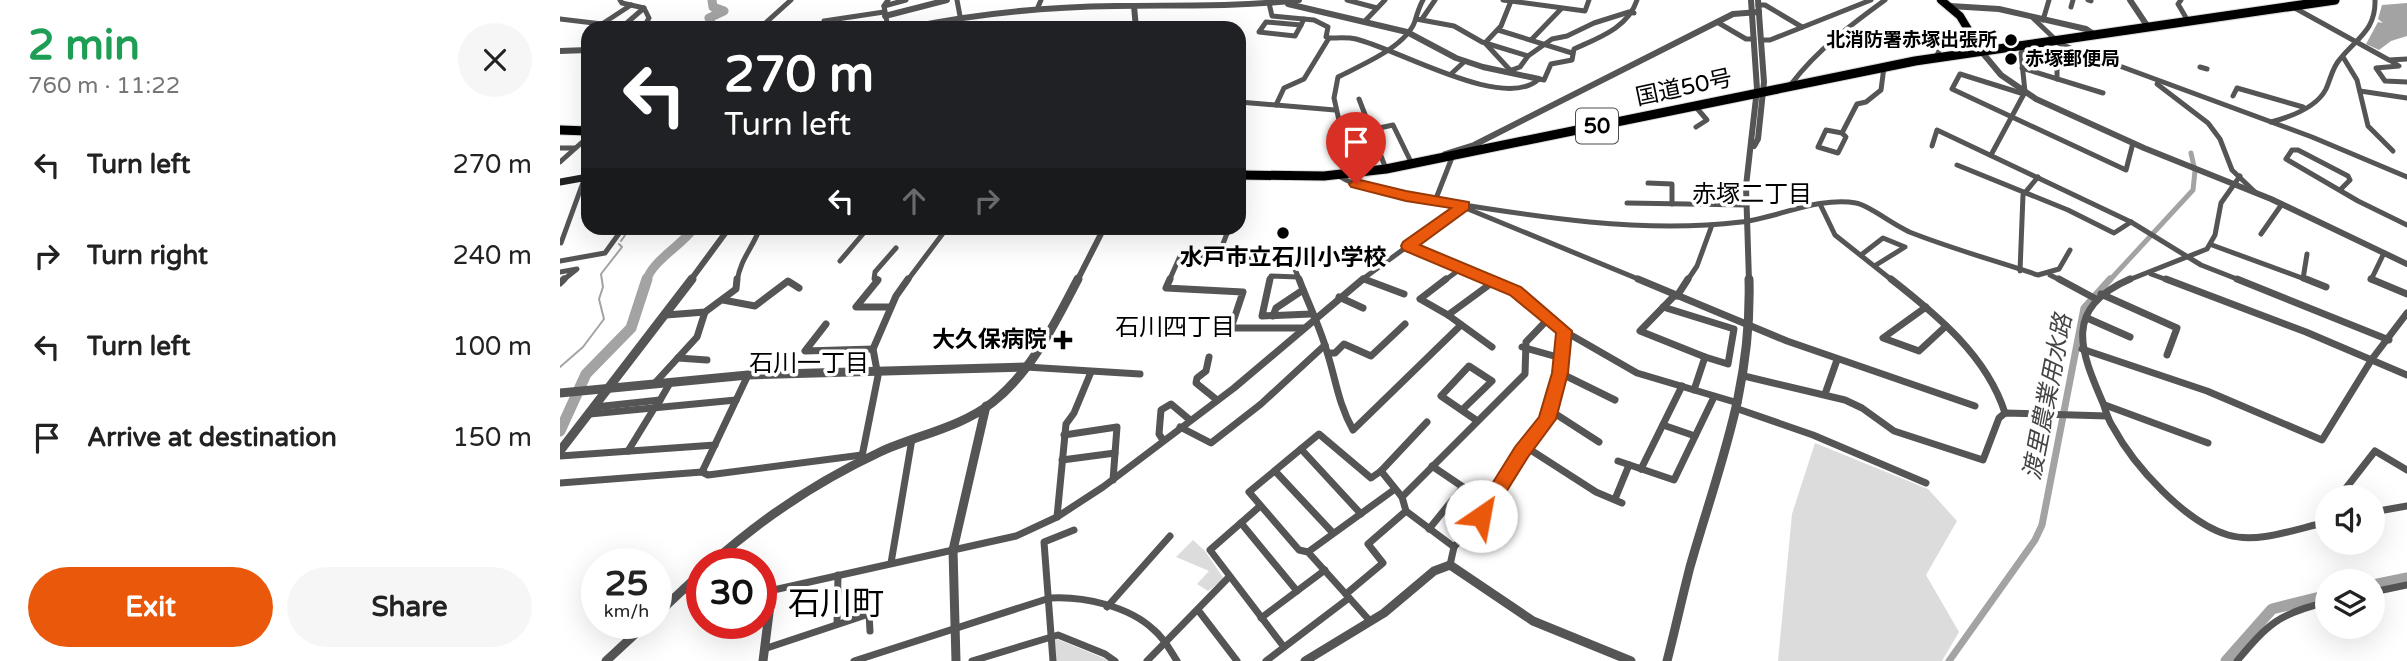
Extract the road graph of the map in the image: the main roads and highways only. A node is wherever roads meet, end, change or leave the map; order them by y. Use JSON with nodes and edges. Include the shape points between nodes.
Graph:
{"nodes":[{"id":1,"x":1941,"y":0,"type":"edge"},
{"id":2,"x":2335,"y":0,"type":"edge"},
{"id":3,"x":2291,"y":3,"type":"edge"},
{"id":4,"x":1981,"y":51,"type":"junction"},
{"id":5,"x":560,"y":130,"type":"edge"},
{"id":6,"x":581,"y":131,"type":"edge"},
{"id":7,"x":1246,"y":175,"type":"edge"},
{"id":8,"x":581,"y":178,"type":"edge"},
{"id":9,"x":560,"y":182,"type":"edge"}],
"edges":[{"from":1,"to":4,"type":"main road","via":[[1961,18]]},
{"from":2,"to":3,"type":"highway","number":"50"},
{"from":3,"to":4,"type":"highway","name":"国道50号","number":"50"},
{"from":4,"to":7,"type":"highway","name":"国道50号","number":"50","via":[[1486,149],[1475,146],[1386,169],[1337,175]]},
{"from":5,"to":6,"type":"highway"},
{"from":8,"to":9,"type":"main road"}]}
